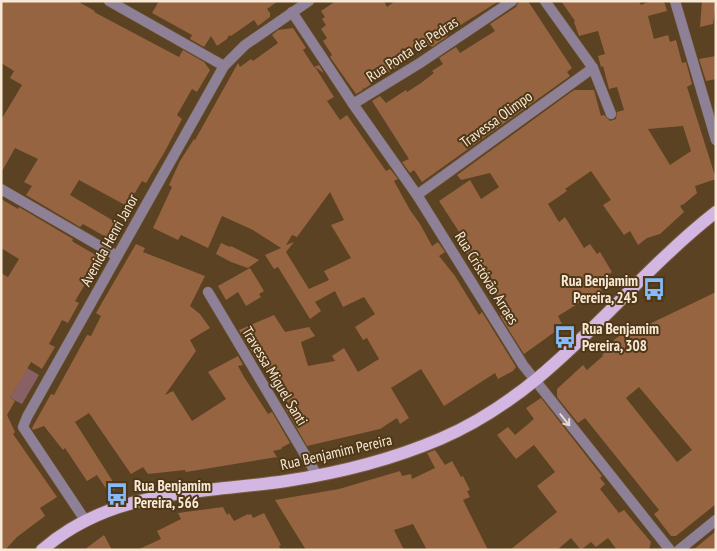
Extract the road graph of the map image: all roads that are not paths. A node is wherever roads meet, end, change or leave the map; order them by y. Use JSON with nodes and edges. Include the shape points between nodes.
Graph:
{"nodes":[{"id":1,"x":109,"y":1,"type":"edge"},
{"id":2,"x":309,"y":1,"type":"edge"},
{"id":3,"x":512,"y":1,"type":"edge"},
{"id":4,"x":546,"y":1,"type":"edge"},
{"id":5,"x":674,"y":1,"type":"edge"},
{"id":6,"x":292,"y":12,"type":"junction"},
{"id":7,"x":224,"y":66,"type":"junction"},
{"id":8,"x":593,"y":68,"type":"junction"},
{"id":9,"x":352,"y":104,"type":"junction"},
{"id":10,"x":611,"y":114,"type":"dead end"},
{"id":11,"x":716,"y":140,"type":"edge"},
{"id":12,"x":1,"y":189,"type":"edge"},
{"id":13,"x":417,"y":195,"type":"junction"},
{"id":14,"x":716,"y":212,"type":"edge"},
{"id":15,"x":117,"y":256,"type":"junction"},
{"id":16,"x":208,"y":292,"type":"dead end"},
{"id":17,"x":535,"y":382,"type":"junction"},
{"id":18,"x":316,"y":475,"type":"junction"},
{"id":19,"x":85,"y":520,"type":"junction"},
{"id":20,"x":716,"y":520,"type":"edge"},
{"id":21,"x":42,"y":550,"type":"edge"},
{"id":22,"x":670,"y":550,"type":"edge"},
{"id":23,"x":679,"y":550,"type":"edge"}],
"edges":[{"from":1,"to":7,"type":"street"},
{"from":2,"to":6,"type":"street","name":"Avenida Henri Janor"},
{"from":3,"to":9,"type":"street","name":"Rua Ponta de Pedras"},
{"from":4,"to":8,"type":"street"},
{"from":5,"to":11,"type":"street"},
{"from":6,"to":7,"type":"street","name":"Avenida Henri Janor","via":[[245,45]]},
{"from":6,"to":9,"type":"street","name":"Rua Cristóvão Arraes"},
{"from":7,"to":15,"type":"street","name":"Avenida Henri Janor"},
{"from":8,"to":10,"type":"street"},
{"from":8,"to":13,"type":"street","name":"Travessa Olimpo"},
{"from":9,"to":13,"type":"street","name":"Rua Cristóvão Arraes"},
{"from":12,"to":15,"type":"street"},
{"from":13,"to":17,"type":"street","name":"Rua Cristóvão Arraes"},
{"from":14,"to":17,"type":"main road","name":"Rua Benjamim Pereira","via":[[693,230]]},
{"from":15,"to":19,"type":"street","name":"Avenida Henri Janor","via":[[24,427]]},
{"from":16,"to":18,"type":"street","name":"Travessa Miguel Santi"},
{"from":17,"to":18,"type":"main road","name":"Rua Benjamim Pereira","via":[[474,422],[441,439],[367,464]]},
{"from":17,"to":22,"type":"street","name":"Rua Cristóvão Arraes","one_way":true},
{"from":18,"to":19,"type":"main road","name":"Rua Benjamim Pereira","via":[[163,495]]},
{"from":19,"to":21,"type":"main road","name":"Rua Benjamim Pereira"},
{"from":20,"to":23,"type":"street"}]}
